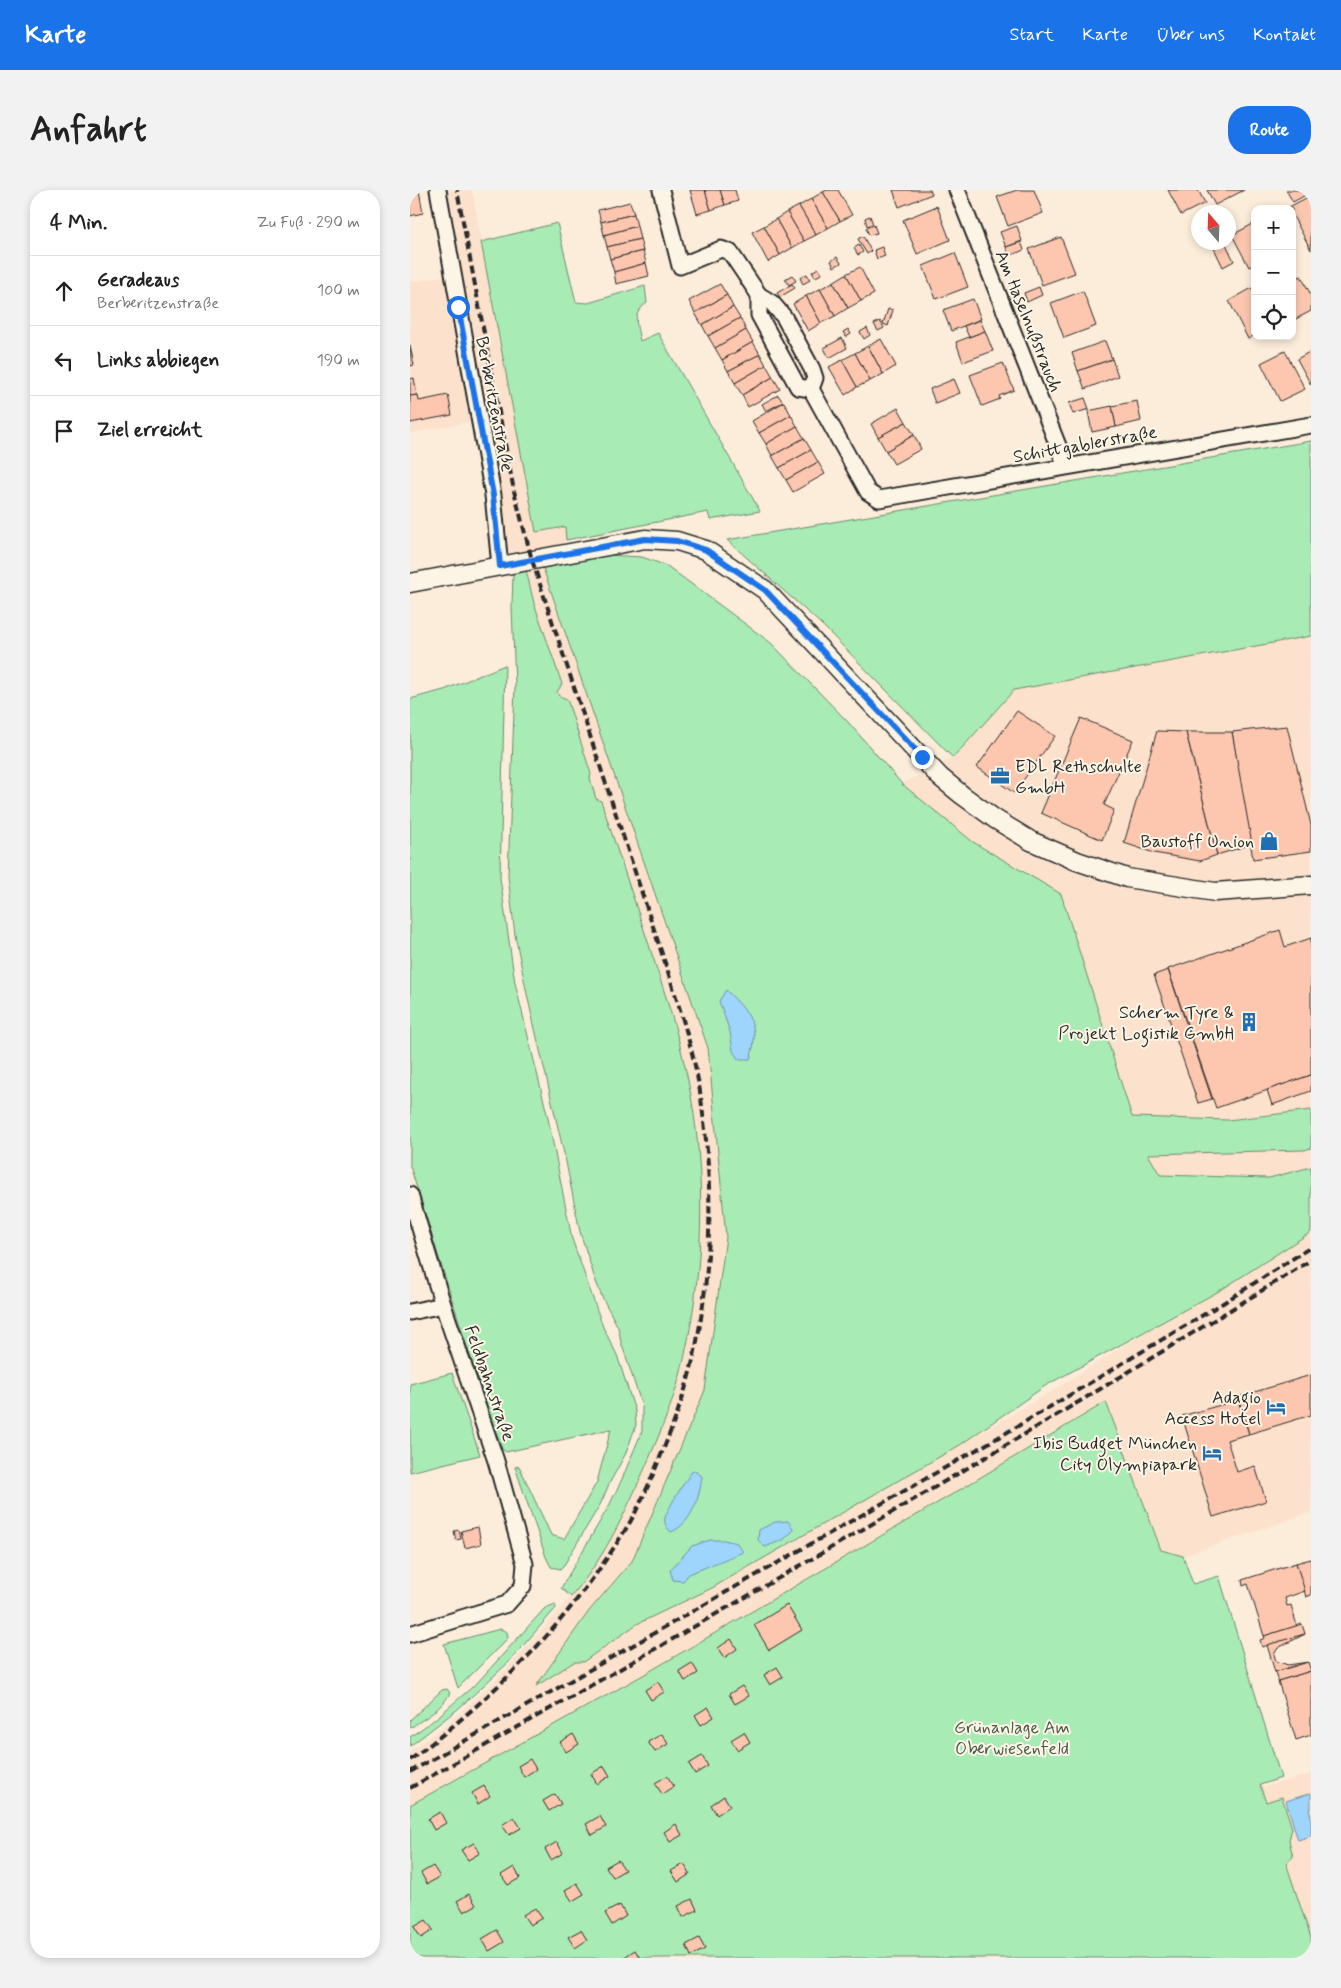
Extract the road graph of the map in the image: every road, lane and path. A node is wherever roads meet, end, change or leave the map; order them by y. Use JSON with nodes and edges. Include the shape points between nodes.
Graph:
{"nodes":[{"id":1,"x":438,"y":190,"type":"edge"},
{"id":2,"x":661,"y":190,"type":"edge"},
{"id":3,"x":957,"y":190,"type":"edge"},
{"id":4,"x":759,"y":295,"type":"junction"},
{"id":5,"x":811,"y":389,"type":"junction"},
{"id":6,"x":1311,"y":425,"type":"edge"},
{"id":7,"x":1066,"y":466,"type":"junction"},
{"id":8,"x":500,"y":566,"type":"junction"},
{"id":9,"x":410,"y":583,"type":"edge"},
{"id":10,"x":1311,"y":885,"type":"edge"},
{"id":11,"x":410,"y":1195,"type":"edge"},
{"id":12,"x":444,"y":1306,"type":"junction"},
{"id":13,"x":410,"y":1312,"type":"edge"},
{"id":14,"x":410,"y":1634,"type":"edge"}],
"edges":[{"from":1,"to":8,"type":"street","name":"Berberitzenstraße","via":[[493,495]]},
{"from":2,"to":4,"type":"street","via":[[680,266],[721,249],[730,252]]},
{"from":3,"to":7,"type":"street","name":"Am Haselnußstrauch"},
{"from":4,"to":5,"type":"street","via":[[772,303],[788,325],[812,369],[815,378]]},
{"from":4,"to":5,"type":"street","via":[[759,315],[798,387]]},
{"from":5,"to":7,"type":"street","name":"Schittgablerstraße","via":[[868,492],[879,499]]},
{"from":6,"to":7,"type":"street","name":"Schittgablerstraße"},
{"from":8,"to":9,"type":"street"},
{"from":8,"to":10,"type":"street","via":[[645,539],[677,541],[706,550],[765,590],[940,777],[995,819],[1032,841],[1127,878],[1215,892]]},
{"from":11,"to":12,"type":"street","name":"Feldbahnstraße"},
{"from":12,"to":13,"type":"street"},
{"from":12,"to":14,"type":"street","name":"Feldbahnstraße","via":[[496,1462],[525,1564],[523,1586],[507,1604]]}]}
